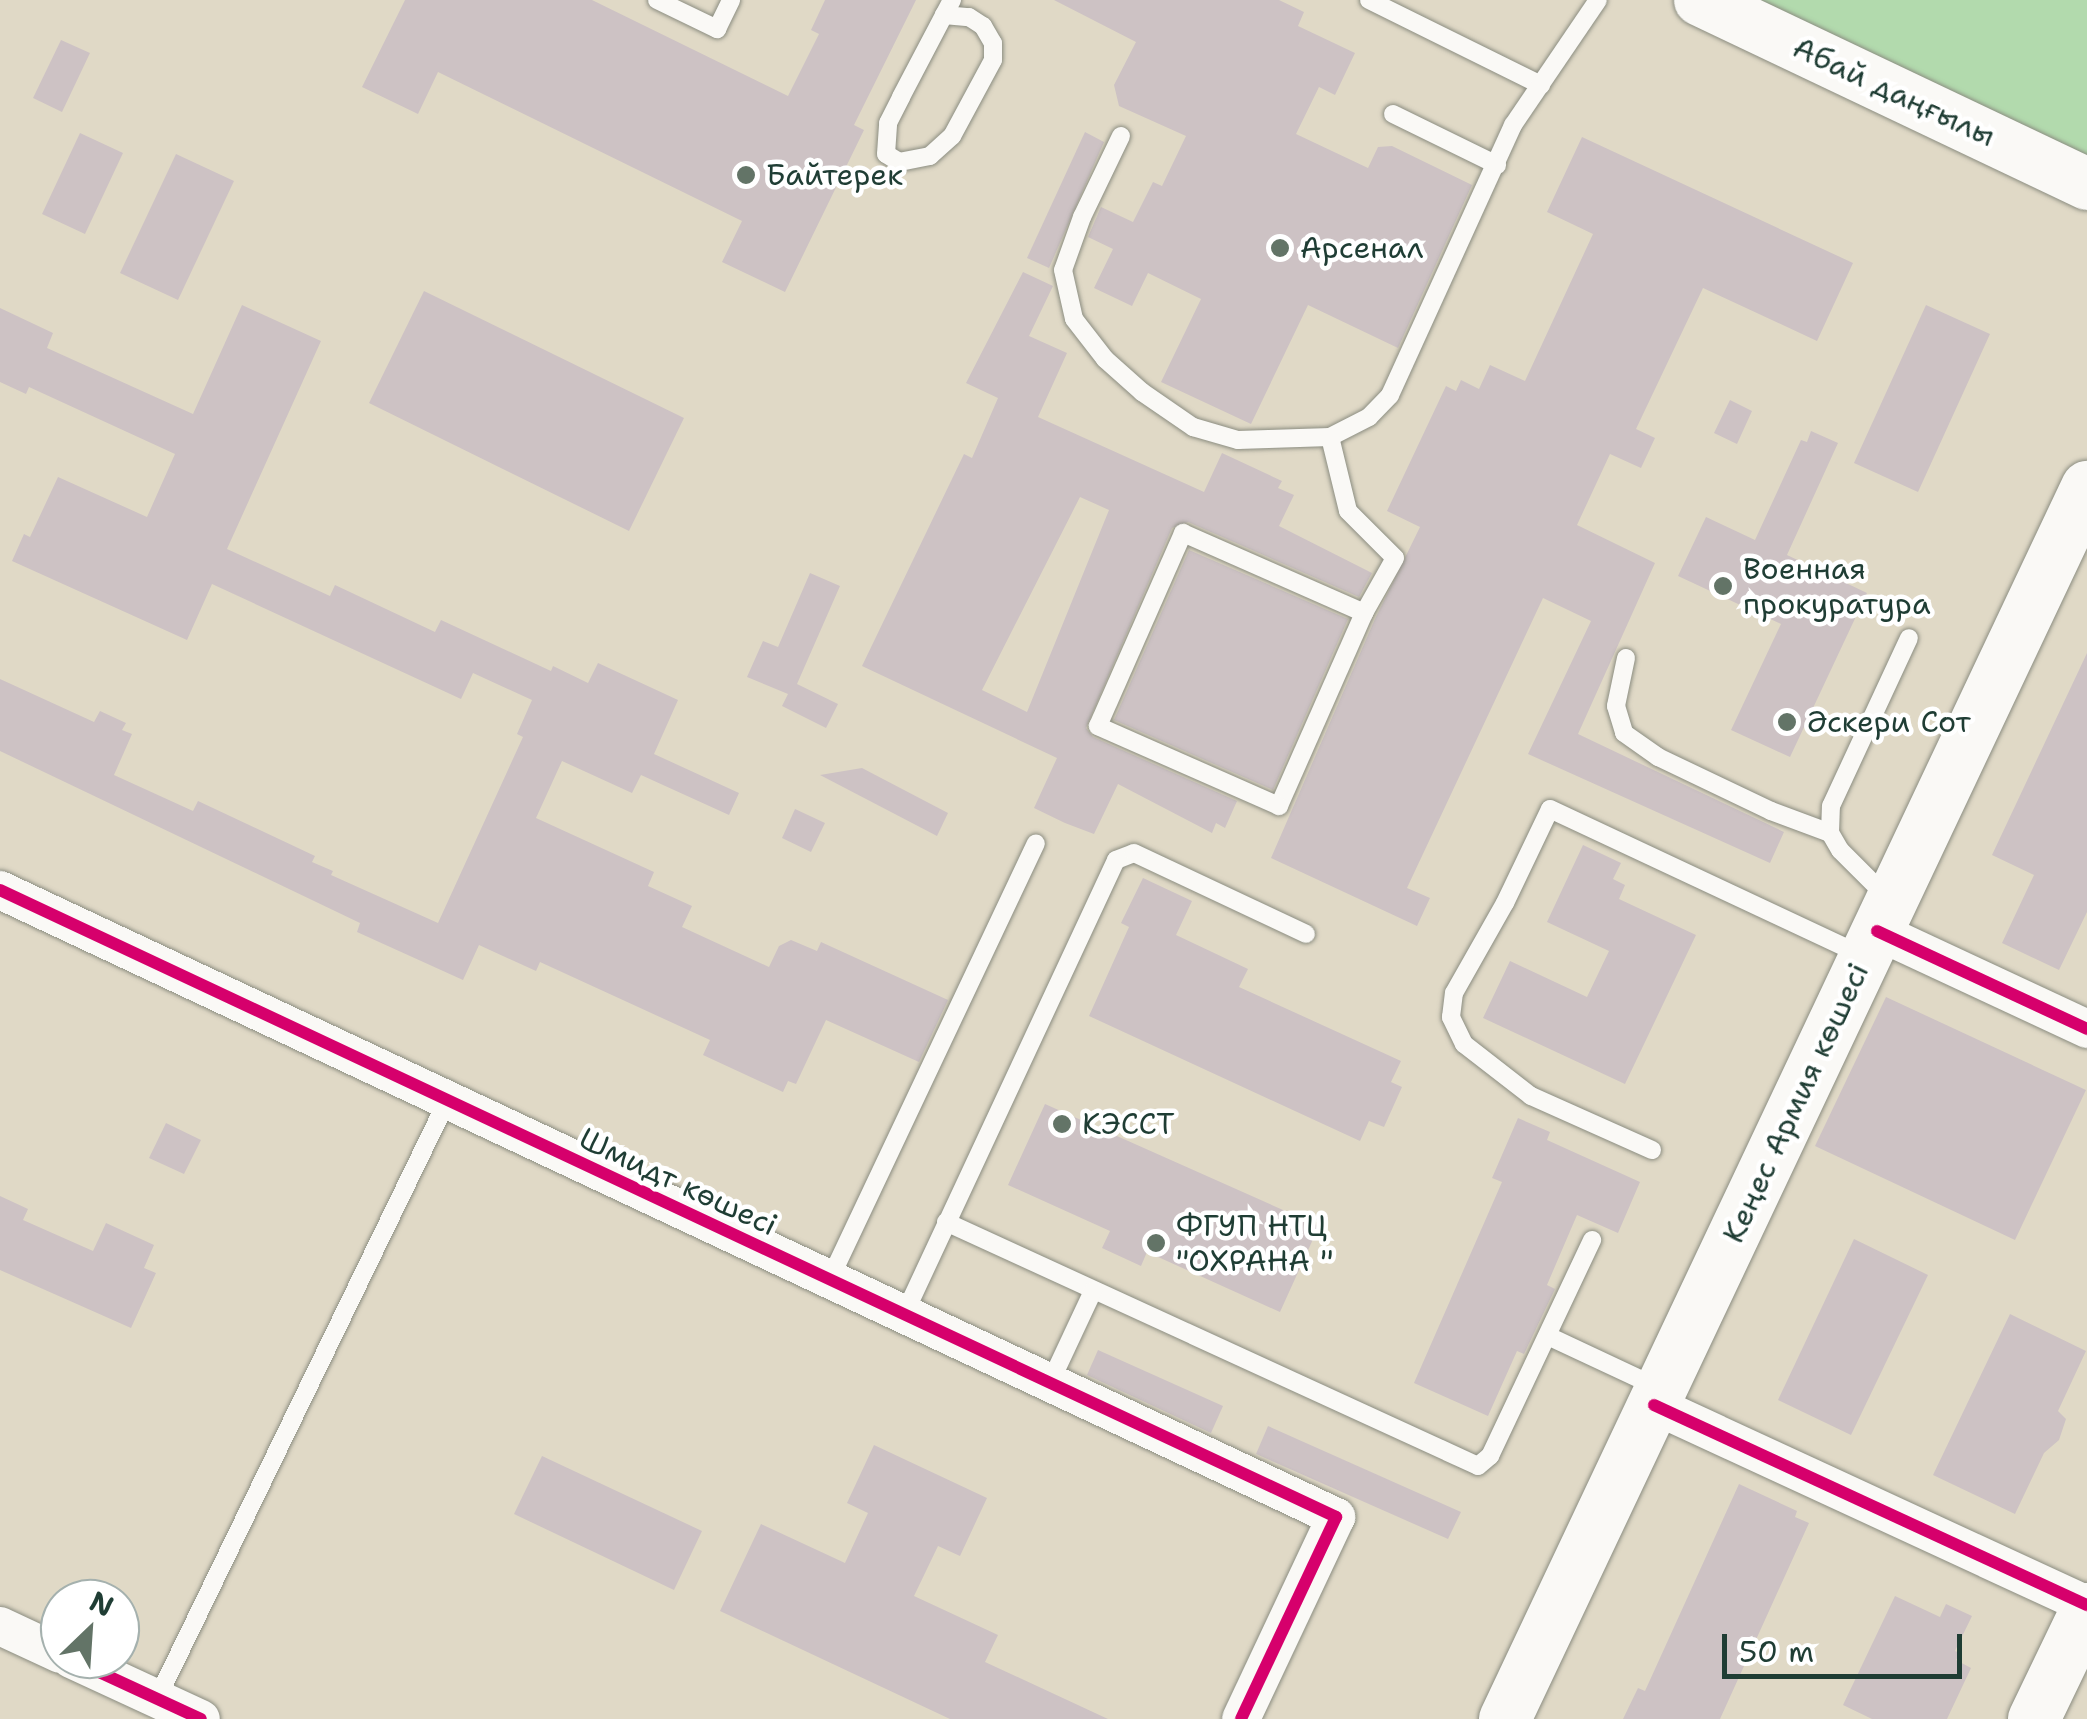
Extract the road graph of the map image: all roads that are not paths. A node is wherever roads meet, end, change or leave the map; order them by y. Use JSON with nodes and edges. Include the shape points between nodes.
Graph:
{"nodes":[{"id":1,"x":657,"y":0,"type":"edge"},
{"id":2,"x":731,"y":0,"type":"edge"},
{"id":3,"x":1369,"y":0,"type":"edge"},
{"id":4,"x":1598,"y":0,"type":"edge"},
{"id":5,"x":1700,"y":0,"type":"edge"},
{"id":6,"x":948,"y":7,"type":"edge"},
{"id":7,"x":1541,"y":85,"type":"junction"},
{"id":8,"x":1394,"y":114,"type":"dead end"},
{"id":9,"x":1121,"y":136,"type":"dead end"},
{"id":10,"x":1497,"y":166,"type":"junction"},
{"id":11,"x":2087,"y":184,"type":"edge"},
{"id":12,"x":1330,"y":436,"type":"junction"},
{"id":13,"x":2087,"y":487,"type":"edge"},
{"id":14,"x":1364,"y":613,"type":"junction"},
{"id":15,"x":1908,"y":638,"type":"dead end"},
{"id":16,"x":1626,"y":658,"type":"dead end"},
{"id":17,"x":1830,"y":833,"type":"junction"},
{"id":18,"x":1036,"y":844,"type":"dead end"},
{"id":19,"x":0,"y":890,"type":"edge"},
{"id":20,"x":1878,"y":930,"type":"junction"},
{"id":21,"x":1306,"y":934,"type":"dead end"},
{"id":22,"x":2087,"y":1030,"type":"edge"},
{"id":23,"x":447,"y":1100,"type":"junction"},
{"id":24,"x":1652,"y":1150,"type":"dead end"},
{"id":25,"x":946,"y":1222,"type":"junction"},
{"id":26,"x":1592,"y":1240,"type":"dead end"},
{"id":27,"x":828,"y":1281,"type":"junction"},
{"id":28,"x":1093,"y":1291,"type":"junction"},
{"id":29,"x":904,"y":1317,"type":"junction"},
{"id":30,"x":1548,"y":1336,"type":"junction"},
{"id":31,"x":1049,"y":1386,"type":"junction"},
{"id":32,"x":1657,"y":1397,"type":"junction"},
{"id":33,"x":2087,"y":1607,"type":"edge"},
{"id":34,"x":0,"y":1626,"type":"edge"},
{"id":35,"x":40,"y":1645,"type":"edge"},
{"id":36,"x":113,"y":1679,"type":"edge"},
{"id":37,"x":157,"y":1700,"type":"junction"},
{"id":38,"x":201,"y":1719,"type":"edge"},
{"id":39,"x":1241,"y":1719,"type":"edge"},
{"id":40,"x":1505,"y":1719,"type":"edge"},
{"id":41,"x":2034,"y":1719,"type":"edge"}],
"edges":[{"from":1,"to":2,"type":"lane","via":[[717,30]]},
{"from":3,"to":7,"type":"lane"},
{"from":4,"to":7,"type":"lane"},
{"from":5,"to":11,"type":"main road","name":"Абай даңғылы"},
{"from":6,"to":6,"type":"lane","via":[[888,123],[886,154],[899,162],[930,156],[952,136],[993,60],[994,43],[983,26]]},
{"from":7,"to":10,"type":"lane","via":[[1513,125]]},
{"from":8,"to":10,"type":"lane"},
{"from":9,"to":12,"type":"lane","via":[[1062,270],[1074,319],[1130,381],[1193,427],[1238,440]]},
{"from":10,"to":12,"type":"lane","via":[[1390,395],[1369,417]]},
{"from":12,"to":14,"type":"lane","via":[[1348,511],[1395,558]]},
{"from":13,"to":20,"type":"main road","name":"Кеңес Армия көшесі"},
{"from":14,"to":14,"type":"lane","via":[[1280,806],[1098,726],[1183,533]]},
{"from":15,"to":17,"type":"lane","via":[[1850,760],[1832,806]]},
{"from":16,"to":17,"type":"lane","via":[[1616,706],[1624,733],[1658,757]]},
{"from":17,"to":20,"type":"lane"},
{"from":18,"to":27,"type":"lane"},
{"from":19,"to":23,"type":"street","name":"Шмидт көшесі"},
{"from":20,"to":22,"type":"street"},
{"from":20,"to":24,"type":"lane","via":[[1550,810],[1454,993],[1451,1017],[1464,1044],[1531,1096]]},
{"from":20,"to":32,"type":"main road","name":"Кеңес Армия көшесі"},
{"from":21,"to":25,"type":"lane","via":[[1134,852],[1116,860]]},
{"from":23,"to":27,"type":"street","name":"Шмидт көшесі"},
{"from":23,"to":37,"type":"lane"},
{"from":25,"to":28,"type":"lane"},
{"from":25,"to":29,"type":"lane"},
{"from":26,"to":30,"type":"lane"},
{"from":27,"to":29,"type":"street","name":"Шмидт көшесі"},
{"from":28,"to":30,"type":"lane","via":[[1478,1466],[1490,1456]]},
{"from":28,"to":31,"type":"lane"},
{"from":29,"to":31,"type":"street","name":"Шмидт көшесі"},
{"from":30,"to":32,"type":"lane"},
{"from":31,"to":39,"type":"street","name":"Шмидт көшесі","via":[[1336,1517]]},
{"from":32,"to":33,"type":"street"},
{"from":32,"to":40,"type":"main road","name":"Кеңес Армия көшесі"},
{"from":33,"to":41,"type":"main road"},
{"from":34,"to":35,"type":"street"},
{"from":36,"to":37,"type":"street"},
{"from":37,"to":38,"type":"street"}]}
